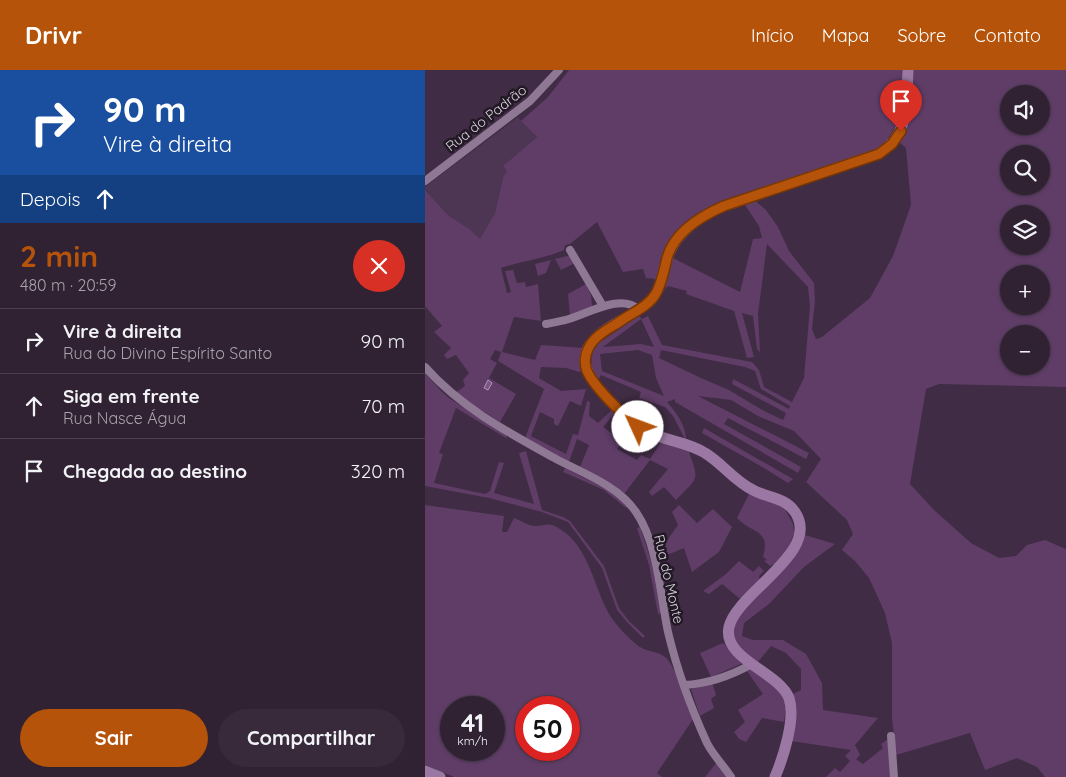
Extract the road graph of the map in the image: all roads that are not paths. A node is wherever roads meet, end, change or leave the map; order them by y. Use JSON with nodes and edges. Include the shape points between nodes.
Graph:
{"nodes":[{"id":1,"x":559,"y":70,"type":"edge"},
{"id":2,"x":908,"y":70,"type":"edge"},
{"id":3,"x":425,"y":181,"type":"edge"},
{"id":4,"x":570,"y":250,"type":"dead end"},
{"id":5,"x":603,"y":306,"type":"junction"},
{"id":6,"x":638,"y":309,"type":"junction"},
{"id":7,"x":546,"y":324,"type":"dead end"},
{"id":8,"x":425,"y":367,"type":"edge"},
{"id":9,"x":752,"y":664,"type":"junction"},
{"id":10,"x":684,"y":686,"type":"junction"},
{"id":11,"x":891,"y":736,"type":"dead end"},
{"id":12,"x":425,"y":771,"type":"edge"},
{"id":13,"x":441,"y":777,"type":"edge"},
{"id":14,"x":731,"y":777,"type":"edge"},
{"id":15,"x":775,"y":777,"type":"edge"},
{"id":16,"x":894,"y":777,"type":"edge"}],
"edges":[{"from":1,"to":3,"type":"street","name":"Rua do Padrão","via":[[530,101]]},
{"from":2,"to":6,"type":"main road","via":[[903,123],[898,138],[892,144],[879,154],[718,208],[703,217],[676,240],[656,293]]},
{"from":4,"to":5,"type":"street"},
{"from":5,"to":6,"type":"street","via":[[624,302]]},
{"from":5,"to":7,"type":"street"},
{"from":6,"to":9,"type":"main road","via":[[591,344],[585,362],[593,380],[638,427],[707,454],[746,486],[788,504],[798,517],[800,532],[793,550],[736,612],[730,625],[728,634],[732,645]]},
{"from":8,"to":10,"type":"street","name":"Rua do Monte","via":[[454,397],[519,438],[615,490],[635,512],[649,539],[668,632]]},
{"from":9,"to":10,"type":"street","via":[[721,677]]},
{"from":9,"to":15,"type":"main road","via":[[781,686],[790,702],[786,742]]},
{"from":10,"to":14,"type":"street","name":"Rua do Monte","via":[[708,745]]},
{"from":11,"to":16,"type":"street"},
{"from":12,"to":13,"type":"main road"}]}
